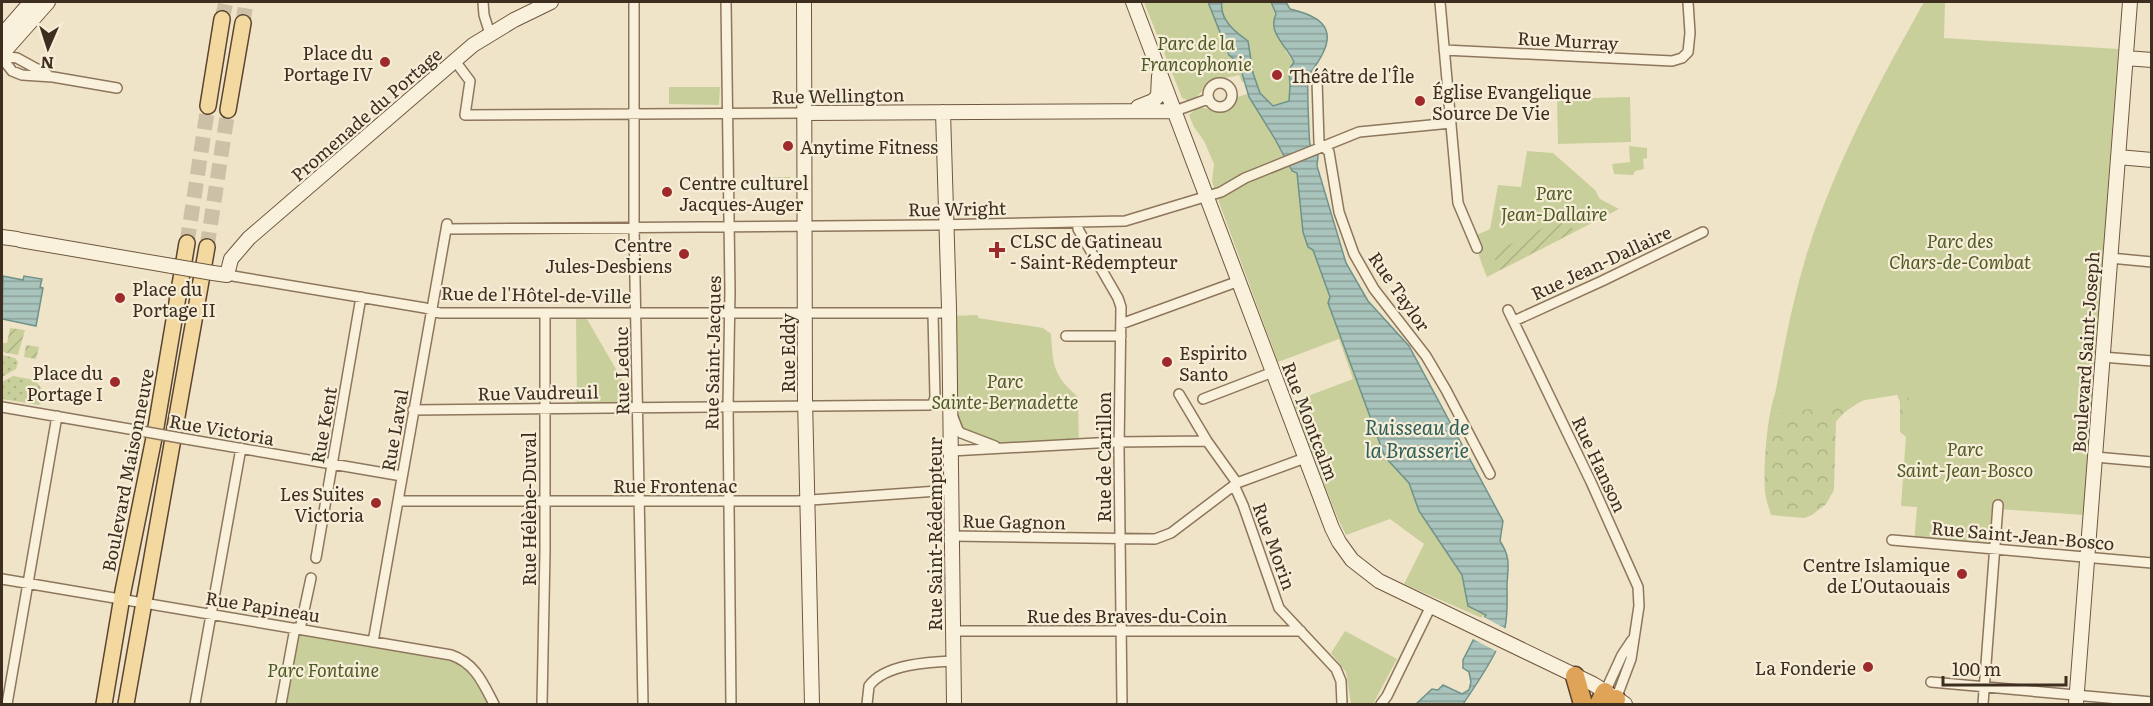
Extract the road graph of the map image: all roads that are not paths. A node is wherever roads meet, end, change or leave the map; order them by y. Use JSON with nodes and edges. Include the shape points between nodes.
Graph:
{"nodes":[{"id":1,"x":31,"y":2,"type":"edge"},
{"id":2,"x":48,"y":2,"type":"edge"},
{"id":3,"x":483,"y":2,"type":"edge"},
{"id":4,"x":551,"y":2,"type":"edge"},
{"id":5,"x":634,"y":2,"type":"edge"},
{"id":6,"x":726,"y":2,"type":"edge"},
{"id":7,"x":804,"y":2,"type":"edge"},
{"id":8,"x":1133,"y":2,"type":"edge"},
{"id":9,"x":1440,"y":2,"type":"edge"},
{"id":10,"x":1688,"y":2,"type":"edge"},
{"id":11,"x":2130,"y":2,"type":"edge"},
{"id":12,"x":222,"y":19,"type":"tunnel mouth"},
{"id":13,"x":243,"y":23,"type":"tunnel mouth"},
{"id":14,"x":490,"y":34,"type":"junction"},
{"id":15,"x":2,"y":35,"type":"edge"},
{"id":16,"x":1444,"y":50,"type":"junction"},
{"id":17,"x":2,"y":56,"type":"edge"},
{"id":18,"x":2126,"y":58,"type":"junction"},
{"id":19,"x":2151,"y":60,"type":"edge"},
{"id":20,"x":454,"y":61,"type":"junction"},
{"id":21,"x":1160,"y":70,"type":"junction"},
{"id":22,"x":1317,"y":80,"type":"dead end"},
{"id":23,"x":117,"y":88,"type":"dead end"},
{"id":24,"x":1208,"y":99,"type":"dead end"},
{"id":25,"x":208,"y":106,"type":"tunnel mouth"},
{"id":26,"x":228,"y":110,"type":"tunnel mouth"},
{"id":27,"x":1129,"y":110,"type":"junction"},
{"id":28,"x":1175,"y":111,"type":"junction"},
{"id":29,"x":943,"y":112,"type":"junction"},
{"id":30,"x":805,"y":113,"type":"junction"},
{"id":31,"x":635,"y":115,"type":"junction"},
{"id":32,"x":728,"y":115,"type":"junction"},
{"id":33,"x":1451,"y":123,"type":"junction"},
{"id":34,"x":1319,"y":147,"type":"junction"},
{"id":35,"x":2118,"y":157,"type":"junction"},
{"id":36,"x":2151,"y":160,"type":"edge"},
{"id":37,"x":1209,"y":197,"type":"junction"},
{"id":38,"x":1078,"y":222,"type":"junction"},
{"id":39,"x":946,"y":225,"type":"junction"},
{"id":40,"x":447,"y":227,"type":"joint"},
{"id":41,"x":634,"y":227,"type":"junction"},
{"id":42,"x":730,"y":227,"type":"junction"},
{"id":43,"x":804,"y":227,"type":"junction"},
{"id":44,"x":1703,"y":232,"type":"dead end"},
{"id":45,"x":2,"y":237,"type":"edge"},
{"id":46,"x":187,"y":243,"type":"tunnel mouth"},
{"id":47,"x":207,"y":247,"type":"tunnel mouth"},
{"id":48,"x":1477,"y":248,"type":"dead end"},
{"id":49,"x":2110,"y":258,"type":"junction"},
{"id":50,"x":2151,"y":262,"type":"edge"},
{"id":51,"x":220,"y":274,"type":"junction"},
{"id":52,"x":1239,"y":281,"type":"junction"},
{"id":53,"x":361,"y":297,"type":"junction"},
{"id":54,"x":432,"y":310,"type":"junction"},
{"id":55,"x":1508,"y":310,"type":"dead end"},
{"id":56,"x":545,"y":314,"type":"junction"},
{"id":57,"x":636,"y":314,"type":"junction"},
{"id":58,"x":933,"y":314,"type":"junction"},
{"id":59,"x":949,"y":314,"type":"junction"},
{"id":60,"x":730,"y":315,"type":"junction"},
{"id":61,"x":804,"y":315,"type":"junction"},
{"id":62,"x":1514,"y":321,"type":"junction"},
{"id":63,"x":1121,"y":324,"type":"junction"},
{"id":64,"x":1066,"y":336,"type":"dead end"},
{"id":65,"x":1121,"y":336,"type":"junction"},
{"id":66,"x":2102,"y":357,"type":"junction"},
{"id":67,"x":2151,"y":361,"type":"edge"},
{"id":68,"x":1273,"y":372,"type":"junction"},
{"id":69,"x":1179,"y":394,"type":"dead end"},
{"id":70,"x":1203,"y":399,"type":"dead end"},
{"id":71,"x":2,"y":407,"type":"edge"},
{"id":72,"x":638,"y":407,"type":"junction"},
{"id":73,"x":728,"y":407,"type":"junction"},
{"id":74,"x":805,"y":407,"type":"junction"},
{"id":75,"x":544,"y":408,"type":"junction"},
{"id":76,"x":951,"y":409,"type":"junction"},
{"id":77,"x":413,"y":410,"type":"junction"},
{"id":78,"x":57,"y":416,"type":"junction"},
{"id":79,"x":1207,"y":441,"type":"junction"},
{"id":80,"x":1119,"y":442,"type":"junction"},
{"id":81,"x":241,"y":448,"type":"junction"},
{"id":82,"x":1004,"y":448,"type":"junction"},
{"id":83,"x":951,"y":451,"type":"junction"},
{"id":84,"x":2095,"y":457,"type":"junction"},
{"id":85,"x":1305,"y":458,"type":"junction"},
{"id":86,"x":2151,"y":462,"type":"edge"},
{"id":87,"x":332,"y":465,"type":"junction"},
{"id":88,"x":1490,"y":474,"type":"dead end"},
{"id":89,"x":402,"y":476,"type":"junction"},
{"id":90,"x":1235,"y":484,"type":"junction"},
{"id":91,"x":952,"y":490,"type":"junction"},
{"id":92,"x":398,"y":501,"type":"junction"},
{"id":93,"x":545,"y":501,"type":"junction"},
{"id":94,"x":808,"y":501,"type":"junction"},
{"id":95,"x":640,"y":502,"type":"junction"},
{"id":96,"x":729,"y":502,"type":"junction"},
{"id":97,"x":1998,"y":505,"type":"dead end"},
{"id":98,"x":952,"y":536,"type":"junction"},
{"id":99,"x":1120,"y":539,"type":"junction"},
{"id":100,"x":1892,"y":540,"type":"dead end"},
{"id":101,"x":1995,"y":550,"type":"junction"},
{"id":102,"x":316,"y":558,"type":"dead end"},
{"id":103,"x":2087,"y":558,"type":"junction"},
{"id":104,"x":2151,"y":563,"type":"edge"},
{"id":105,"x":311,"y":578,"type":"dead end"},
{"id":106,"x":2,"y":579,"type":"edge"},
{"id":107,"x":28,"y":584,"type":"junction"},
{"id":108,"x":122,"y":600,"type":"junction"},
{"id":109,"x":144,"y":603,"type":"junction"},
{"id":110,"x":1431,"y":606,"type":"junction"},
{"id":111,"x":211,"y":615,"type":"junction"},
{"id":112,"x":298,"y":629,"type":"junction"},
{"id":113,"x":952,"y":631,"type":"junction"},
{"id":114,"x":1122,"y":631,"type":"junction"},
{"id":115,"x":1301,"y":631,"type":"junction"},
{"id":116,"x":373,"y":642,"type":"junction"},
{"id":117,"x":953,"y":661,"type":"junction"},
{"id":118,"x":1575,"y":676,"type":"junction"},
{"id":119,"x":1931,"y":682,"type":"dead end"},
{"id":120,"x":1984,"y":687,"type":"junction"},
{"id":121,"x":2076,"y":700,"type":"edge"},
{"id":122,"x":1612,"y":701,"type":"edge"},
{"id":123,"x":2151,"y":702,"type":"edge"},
{"id":124,"x":7,"y":705,"type":"edge"},
{"id":125,"x":104,"y":705,"type":"edge"},
{"id":126,"x":126,"y":705,"type":"edge"},
{"id":127,"x":195,"y":705,"type":"edge"},
{"id":128,"x":281,"y":705,"type":"edge"},
{"id":129,"x":494,"y":705,"type":"edge"},
{"id":130,"x":542,"y":705,"type":"edge"},
{"id":131,"x":643,"y":705,"type":"edge"},
{"id":132,"x":731,"y":705,"type":"edge"},
{"id":133,"x":812,"y":705,"type":"edge"},
{"id":134,"x":867,"y":705,"type":"edge"},
{"id":135,"x":954,"y":705,"type":"edge"},
{"id":136,"x":1122,"y":705,"type":"edge"},
{"id":137,"x":1342,"y":705,"type":"edge"},
{"id":138,"x":1381,"y":705,"type":"edge"},
{"id":139,"x":1583,"y":705,"type":"edge"},
{"id":140,"x":1983,"y":705,"type":"edge"}],
"edges":[{"from":1,"to":15,"type":"main road"},
{"from":2,"to":17,"type":"main road"},
{"from":3,"to":14,"type":"street"},
{"from":4,"to":14,"type":"main road","name":"Promenade du Portage"},
{"from":5,"to":31,"type":"street","name":"Rue Leduc"},
{"from":6,"to":32,"type":"street","name":"Rue Saint-Jacques"},
{"from":7,"to":30,"type":"main road","name":"Rue Eddy"},
{"from":8,"to":21,"type":"main road","name":"Rue Montcalm"},
{"from":9,"to":16,"type":"street"},
{"from":10,"to":16,"type":"street","name":"Rue Murray","via":[[1688,52],[1682,58],[1660,62]]},
{"from":11,"to":18,"type":"main road","name":"Boulevard Saint-Joseph"},
{"from":12,"to":25,"type":"main road"},
{"from":13,"to":26,"type":"main road"},
{"from":14,"to":20,"type":"main road","name":"Promenade du Portage"},
{"from":16,"to":33,"type":"street"},
{"from":17,"to":23,"type":"street","via":[[17,74]]},
{"from":18,"to":19,"type":"main road"},
{"from":18,"to":35,"type":"main road","name":"Boulevard Saint-Joseph"},
{"from":20,"to":31,"type":"street","name":"Rue Wellington","via":[[470,81],[465,115]]},
{"from":20,"to":51,"type":"main road","name":"Promenade du Portage","via":[[244,243]]},
{"from":21,"to":27,"type":"main road","via":[[1158,96]]},
{"from":21,"to":28,"type":"main road","name":"Rue Montcalm"},
{"from":22,"to":34,"type":"street","name":"Rue Taylor"},
{"from":24,"to":28,"type":"street","name":"Rue Wellington"},
{"from":27,"to":28,"type":"main road","name":"Rue Wellington"},
{"from":27,"to":29,"type":"main road","name":"Rue Wellington"},
{"from":28,"to":37,"type":"main road","name":"Rue Montcalm"},
{"from":29,"to":30,"type":"main road","name":"Rue Wellington"},
{"from":29,"to":39,"type":"main road","name":"Rue Saint-Rédempteur"},
{"from":30,"to":32,"type":"street","name":"Rue Wellington"},
{"from":30,"to":43,"type":"main road","name":"Rue Eddy"},
{"from":31,"to":32,"type":"street","name":"Rue Wellington"},
{"from":31,"to":41,"type":"street","name":"Rue Leduc"},
{"from":32,"to":42,"type":"street","name":"Rue Saint-Jacques"},
{"from":33,"to":34,"type":"street","name":"Rue Wright","via":[[1359,132]]},
{"from":33,"to":48,"type":"street","via":[[1459,208]]},
{"from":34,"to":37,"type":"street","name":"Rue Wright"},
{"from":34,"to":88,"type":"street","name":"Rue Taylor","via":[[1329,152],[1339,212],[1354,254],[1374,289],[1426,356]]},
{"from":35,"to":36,"type":"main road"},
{"from":35,"to":49,"type":"main road","name":"Boulevard Saint-Joseph"},
{"from":37,"to":38,"type":"street","name":"Rue Wright","via":[[1131,220]]},
{"from":37,"to":52,"type":"main road","name":"Rue Montcalm"},
{"from":38,"to":39,"type":"street","name":"Rue Wright"},
{"from":38,"to":63,"type":"street","name":"Rue de Carillon","via":[[1078,229],[1120,302]]},
{"from":39,"to":43,"type":"street","name":"Rue Wright"},
{"from":39,"to":59,"type":"main road","name":"Rue Saint-Rédempteur"},
{"from":40,"to":41,"type":"street","name":"Rue Wright"},
{"from":40,"to":54,"type":"street","name":"Rue Laval"},
{"from":41,"to":42,"type":"street","name":"Rue Wright"},
{"from":41,"to":57,"type":"street","name":"Rue Leduc"},
{"from":42,"to":43,"type":"street","name":"Rue Wright"},
{"from":42,"to":60,"type":"street","name":"Rue Saint-Jacques"},
{"from":43,"to":61,"type":"main road","name":"Rue Eddy"},
{"from":44,"to":62,"type":"street","name":"Rue Jean-Dallaire"},
{"from":45,"to":51,"type":"main road","name":"Rue de l'Hôtel-de-Ville","bridge":true},
{"from":46,"to":108,"type":"main road","name":"Boulevard Maisonneuve","via":[[156,433]]},
{"from":47,"to":109,"type":"main road"},
{"from":49,"to":50,"type":"street"},
{"from":49,"to":66,"type":"main road","name":"Boulevard Saint-Joseph"},
{"from":51,"to":53,"type":"street","name":"Rue de l'Hôtel-de-Ville"},
{"from":52,"to":63,"type":"street"},
{"from":52,"to":68,"type":"main road","name":"Rue Montcalm"},
{"from":53,"to":54,"type":"street","name":"Rue de l'Hôtel-de-Ville"},
{"from":53,"to":87,"type":"street","name":"Rue Kent"},
{"from":54,"to":56,"type":"street","name":"Rue de l'Hôtel-de-Ville"},
{"from":54,"to":77,"type":"street","name":"Rue Laval"},
{"from":55,"to":62,"type":"street","name":"Rue Hanson"},
{"from":56,"to":57,"type":"street","name":"Rue de l'Hôtel-de-Ville"},
{"from":56,"to":75,"type":"street","name":"Rue Hélène-Duval"},
{"from":57,"to":60,"type":"street","name":"Rue de l'Hôtel-de-Ville"},
{"from":57,"to":72,"type":"street","name":"Rue Leduc"},
{"from":58,"to":59,"type":"street","name":"Rue de l'Hôtel-de-Ville"},
{"from":58,"to":61,"type":"street","name":"Rue de l'Hôtel-de-Ville"},
{"from":58,"to":74,"type":"street","name":"Rue Vaudreuil","via":[[933,404]]},
{"from":59,"to":76,"type":"main road","name":"Rue Saint-Rédempteur"},
{"from":60,"to":61,"type":"street","name":"Rue de l'Hôtel-de-Ville"},
{"from":60,"to":73,"type":"street","name":"Rue Saint-Jacques"},
{"from":61,"to":74,"type":"main road","name":"Rue Eddy"},
{"from":62,"to":122,"type":"street","name":"Rue Hanson","via":[[1637,584],[1640,599],[1633,638],[1622,655]]},
{"from":63,"to":65,"type":"street","name":"Rue de Carillon"},
{"from":64,"to":65,"type":"street"},
{"from":65,"to":80,"type":"street","name":"Rue de Carillon"},
{"from":66,"to":67,"type":"street"},
{"from":66,"to":84,"type":"main road","name":"Boulevard Saint-Joseph"},
{"from":68,"to":70,"type":"street"},
{"from":68,"to":85,"type":"main road","name":"Rue Montcalm"},
{"from":69,"to":79,"type":"street","name":"Rue Morin"},
{"from":71,"to":78,"type":"street","name":"Rue Victoria"},
{"from":72,"to":73,"type":"street","name":"Rue Vaudreuil"},
{"from":72,"to":75,"type":"street","name":"Rue Vaudreuil"},
{"from":72,"to":95,"type":"street","name":"Rue Leduc"},
{"from":73,"to":74,"type":"street","name":"Rue Vaudreuil"},
{"from":73,"to":96,"type":"street","name":"Rue Saint-Jacques"},
{"from":74,"to":94,"type":"main road","name":"Rue Eddy"},
{"from":75,"to":77,"type":"street","name":"Rue Vaudreuil"},
{"from":75,"to":93,"type":"street","name":"Rue Hélène-Duval"},
{"from":76,"to":82,"type":"street","via":[[961,433]]},
{"from":76,"to":83,"type":"main road","name":"Rue Saint-Rédempteur"},
{"from":77,"to":89,"type":"street","name":"Rue Laval"},
{"from":78,"to":81,"type":"street","name":"Rue Victoria","bridge":true},
{"from":78,"to":107,"type":"street"},
{"from":79,"to":80,"type":"street"},
{"from":79,"to":90,"type":"street","name":"Rue Morin"},
{"from":80,"to":82,"type":"street"},
{"from":80,"to":99,"type":"street","name":"Rue de Carillon"},
{"from":81,"to":87,"type":"street","name":"Rue Victoria"},
{"from":81,"to":111,"type":"street"},
{"from":82,"to":83,"type":"street"},
{"from":83,"to":91,"type":"main road","name":"Rue Saint-Rédempteur"},
{"from":84,"to":86,"type":"street"},
{"from":84,"to":103,"type":"main road","name":"Boulevard Saint-Joseph"},
{"from":85,"to":90,"type":"street","name":"Rue Gagnon"},
{"from":85,"to":110,"type":"main road","name":"Rue Montcalm","via":[[1332,528],[1352,560],[1379,581]]},
{"from":87,"to":89,"type":"street","name":"Rue Victoria"},
{"from":87,"to":102,"type":"street","name":"Rue Kent"},
{"from":89,"to":92,"type":"street","name":"Rue Laval"},
{"from":90,"to":99,"type":"street","name":"Rue Gagnon","via":[[1171,533],[1155,539]]},
{"from":90,"to":115,"type":"street","name":"Rue Morin","via":[[1279,608]]},
{"from":91,"to":94,"type":"street","name":"Rue Frontenac"},
{"from":91,"to":98,"type":"main road","name":"Rue Saint-Rédempteur"},
{"from":92,"to":93,"type":"street","name":"Rue Frontenac"},
{"from":92,"to":116,"type":"street","name":"Rue Laval"},
{"from":93,"to":95,"type":"street","name":"Rue Frontenac"},
{"from":93,"to":130,"type":"street","name":"Rue Hélène-Duval"},
{"from":94,"to":96,"type":"street","name":"Rue Frontenac"},
{"from":94,"to":133,"type":"main road","name":"Rue Eddy"},
{"from":95,"to":96,"type":"street","name":"Rue Frontenac"},
{"from":95,"to":131,"type":"street","name":"Rue Leduc"},
{"from":96,"to":132,"type":"street","name":"Rue Saint-Jacques"},
{"from":97,"to":101,"type":"street"},
{"from":98,"to":99,"type":"street","name":"Rue Gagnon"},
{"from":98,"to":113,"type":"main road","name":"Rue Saint-Rédempteur"},
{"from":99,"to":114,"type":"street","name":"Rue de Carillon"},
{"from":100,"to":101,"type":"street","name":"Rue Saint-Jean-Bosco"},
{"from":101,"to":103,"type":"street","name":"Rue Saint-Jean-Bosco"},
{"from":101,"to":120,"type":"street"},
{"from":103,"to":104,"type":"street","name":"Rue Saint-Jean-Bosco"},
{"from":103,"to":121,"type":"main road","name":"Boulevard Saint-Joseph"},
{"from":105,"to":112,"type":"street"},
{"from":106,"to":107,"type":"street","name":"Rue Papineau"},
{"from":107,"to":108,"type":"street","name":"Rue Papineau"},
{"from":107,"to":124,"type":"street"},
{"from":108,"to":109,"type":"street","name":"Rue Papineau"},
{"from":108,"to":125,"type":"main road","name":"Boulevard Maisonneuve"},
{"from":109,"to":111,"type":"street","name":"Rue Papineau"},
{"from":109,"to":126,"type":"main road"},
{"from":110,"to":118,"type":"main road","name":"Rue Montcalm"},
{"from":110,"to":138,"type":"street"},
{"from":111,"to":112,"type":"street","name":"Rue Papineau"},
{"from":111,"to":127,"type":"street"},
{"from":112,"to":116,"type":"street","name":"Rue Papineau"},
{"from":112,"to":128,"type":"street"},
{"from":113,"to":114,"type":"street","name":"Rue des Braves-du-Coin"},
{"from":113,"to":117,"type":"main road","name":"Rue Saint-Rédempteur"},
{"from":114,"to":115,"type":"street","name":"Rue des Braves-du-Coin"},
{"from":114,"to":136,"type":"street","name":"Rue de Carillon"},
{"from":115,"to":137,"type":"street","name":"Rue Morin","via":[[1338,673]]},
{"from":116,"to":129,"type":"street","name":"Rue Papineau","via":[[459,658],[478,674]]},
{"from":117,"to":134,"type":"street","via":[[915,664],[881,675],[869,686]]},
{"from":117,"to":135,"type":"main road","name":"Rue Saint-Rédempteur"},
{"from":118,"to":122,"type":"main road","name":"Rue Montcalm"},
{"from":118,"to":139,"type":"highway"},
{"from":119,"to":120,"type":"street"},
{"from":120,"to":121,"type":"street"},
{"from":120,"to":140,"type":"street"},
{"from":121,"to":123,"type":"street"}]}
